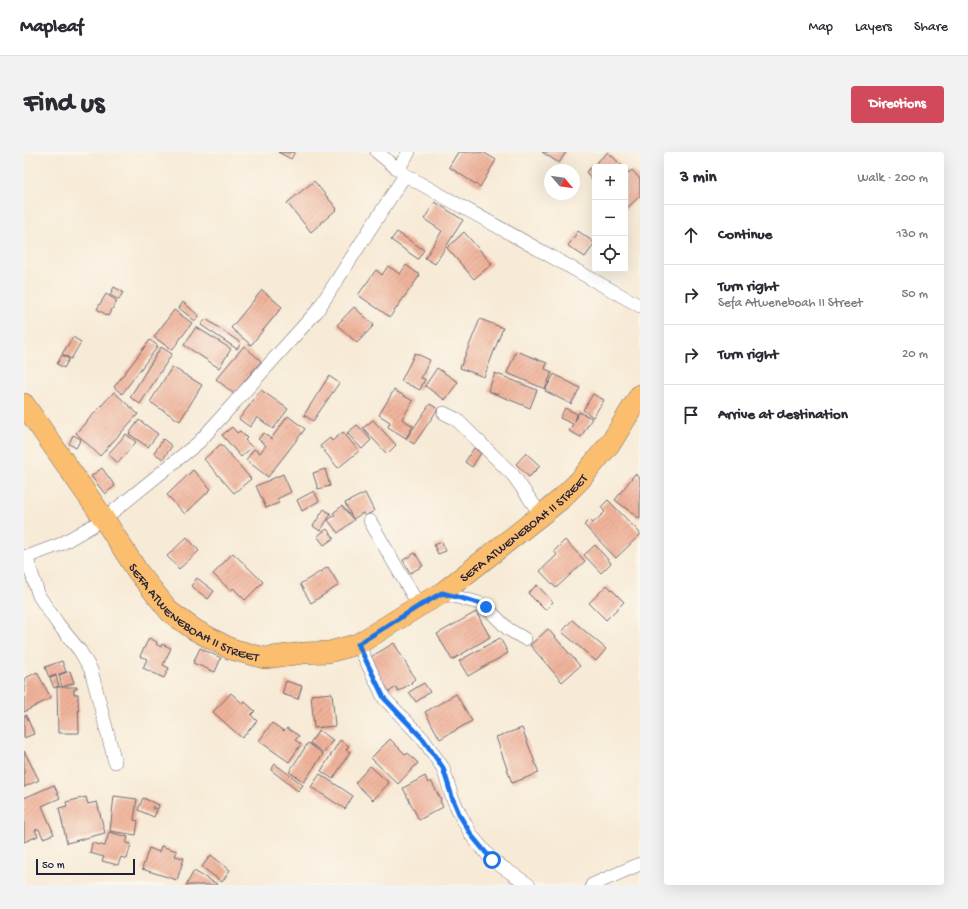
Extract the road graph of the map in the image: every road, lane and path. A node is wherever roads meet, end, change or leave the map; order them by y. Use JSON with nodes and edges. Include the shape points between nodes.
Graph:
{"nodes":[{"id":1,"x":377,"y":152,"type":"edge"},
{"id":2,"x":409,"y":152,"type":"edge"},
{"id":3,"x":402,"y":172,"type":"junction"},
{"id":4,"x":640,"y":306,"type":"edge"},
{"id":5,"x":640,"y":395,"type":"edge"},
{"id":6,"x":24,"y":404,"type":"edge"},
{"id":7,"x":444,"y":413,"type":"dead end"},
{"id":8,"x":541,"y":515,"type":"junction"},
{"id":9,"x":104,"y":519,"type":"junction"},
{"id":10,"x":370,"y":521,"type":"dead end"},
{"id":11,"x":25,"y":557,"type":"edge"},
{"id":12,"x":442,"y":593,"type":"junction"},
{"id":13,"x":419,"y":606,"type":"junction"},
{"id":14,"x":525,"y":639,"type":"dead end"},
{"id":15,"x":358,"y":644,"type":"junction"},
{"id":16,"x":115,"y":762,"type":"dead end"},
{"id":17,"x":640,"y":864,"type":"edge"},
{"id":18,"x":529,"y":885,"type":"edge"},
{"id":19,"x":592,"y":885,"type":"edge"}],
"edges":[{"from":1,"to":3,"type":"street"},
{"from":2,"to":3,"type":"street"},
{"from":3,"to":4,"type":"street"},
{"from":3,"to":9,"type":"street","via":[[317,311],[198,442]]},
{"from":5,"to":8,"type":"main road","name":"SEFA ATWENEBOAH II STREET","via":[[612,441],[594,464],[560,500]]},
{"from":6,"to":9,"type":"main road","name":"SEFA ATWENEBOAH II STREET"},
{"from":7,"to":8,"type":"street","via":[[456,419],[513,475]]},
{"from":8,"to":12,"type":"main road","name":"SEFA ATWENEBOAH II STREET"},
{"from":9,"to":11,"type":"street","via":[[61,544]]},
{"from":9,"to":15,"type":"main road","name":"SEFA ATWENEBOAH II STREET","via":[[138,572],[170,612],[195,630],[230,649],[265,658],[329,652]]},
{"from":10,"to":13,"type":"street"},
{"from":11,"to":16,"type":"street","via":[[39,596],[91,670]]},
{"from":12,"to":13,"type":"main road","name":"SEFA ATWENEBOAH II STREET"},
{"from":12,"to":14,"type":"street","via":[[479,603],[508,629]]},
{"from":13,"to":15,"type":"main road","name":"SEFA ATWENEBOAH II STREET"},
{"from":15,"to":18,"type":"street","via":[[384,698],[423,739],[443,768],[458,810],[472,836],[492,860]]},
{"from":17,"to":19,"type":"street"}]}
